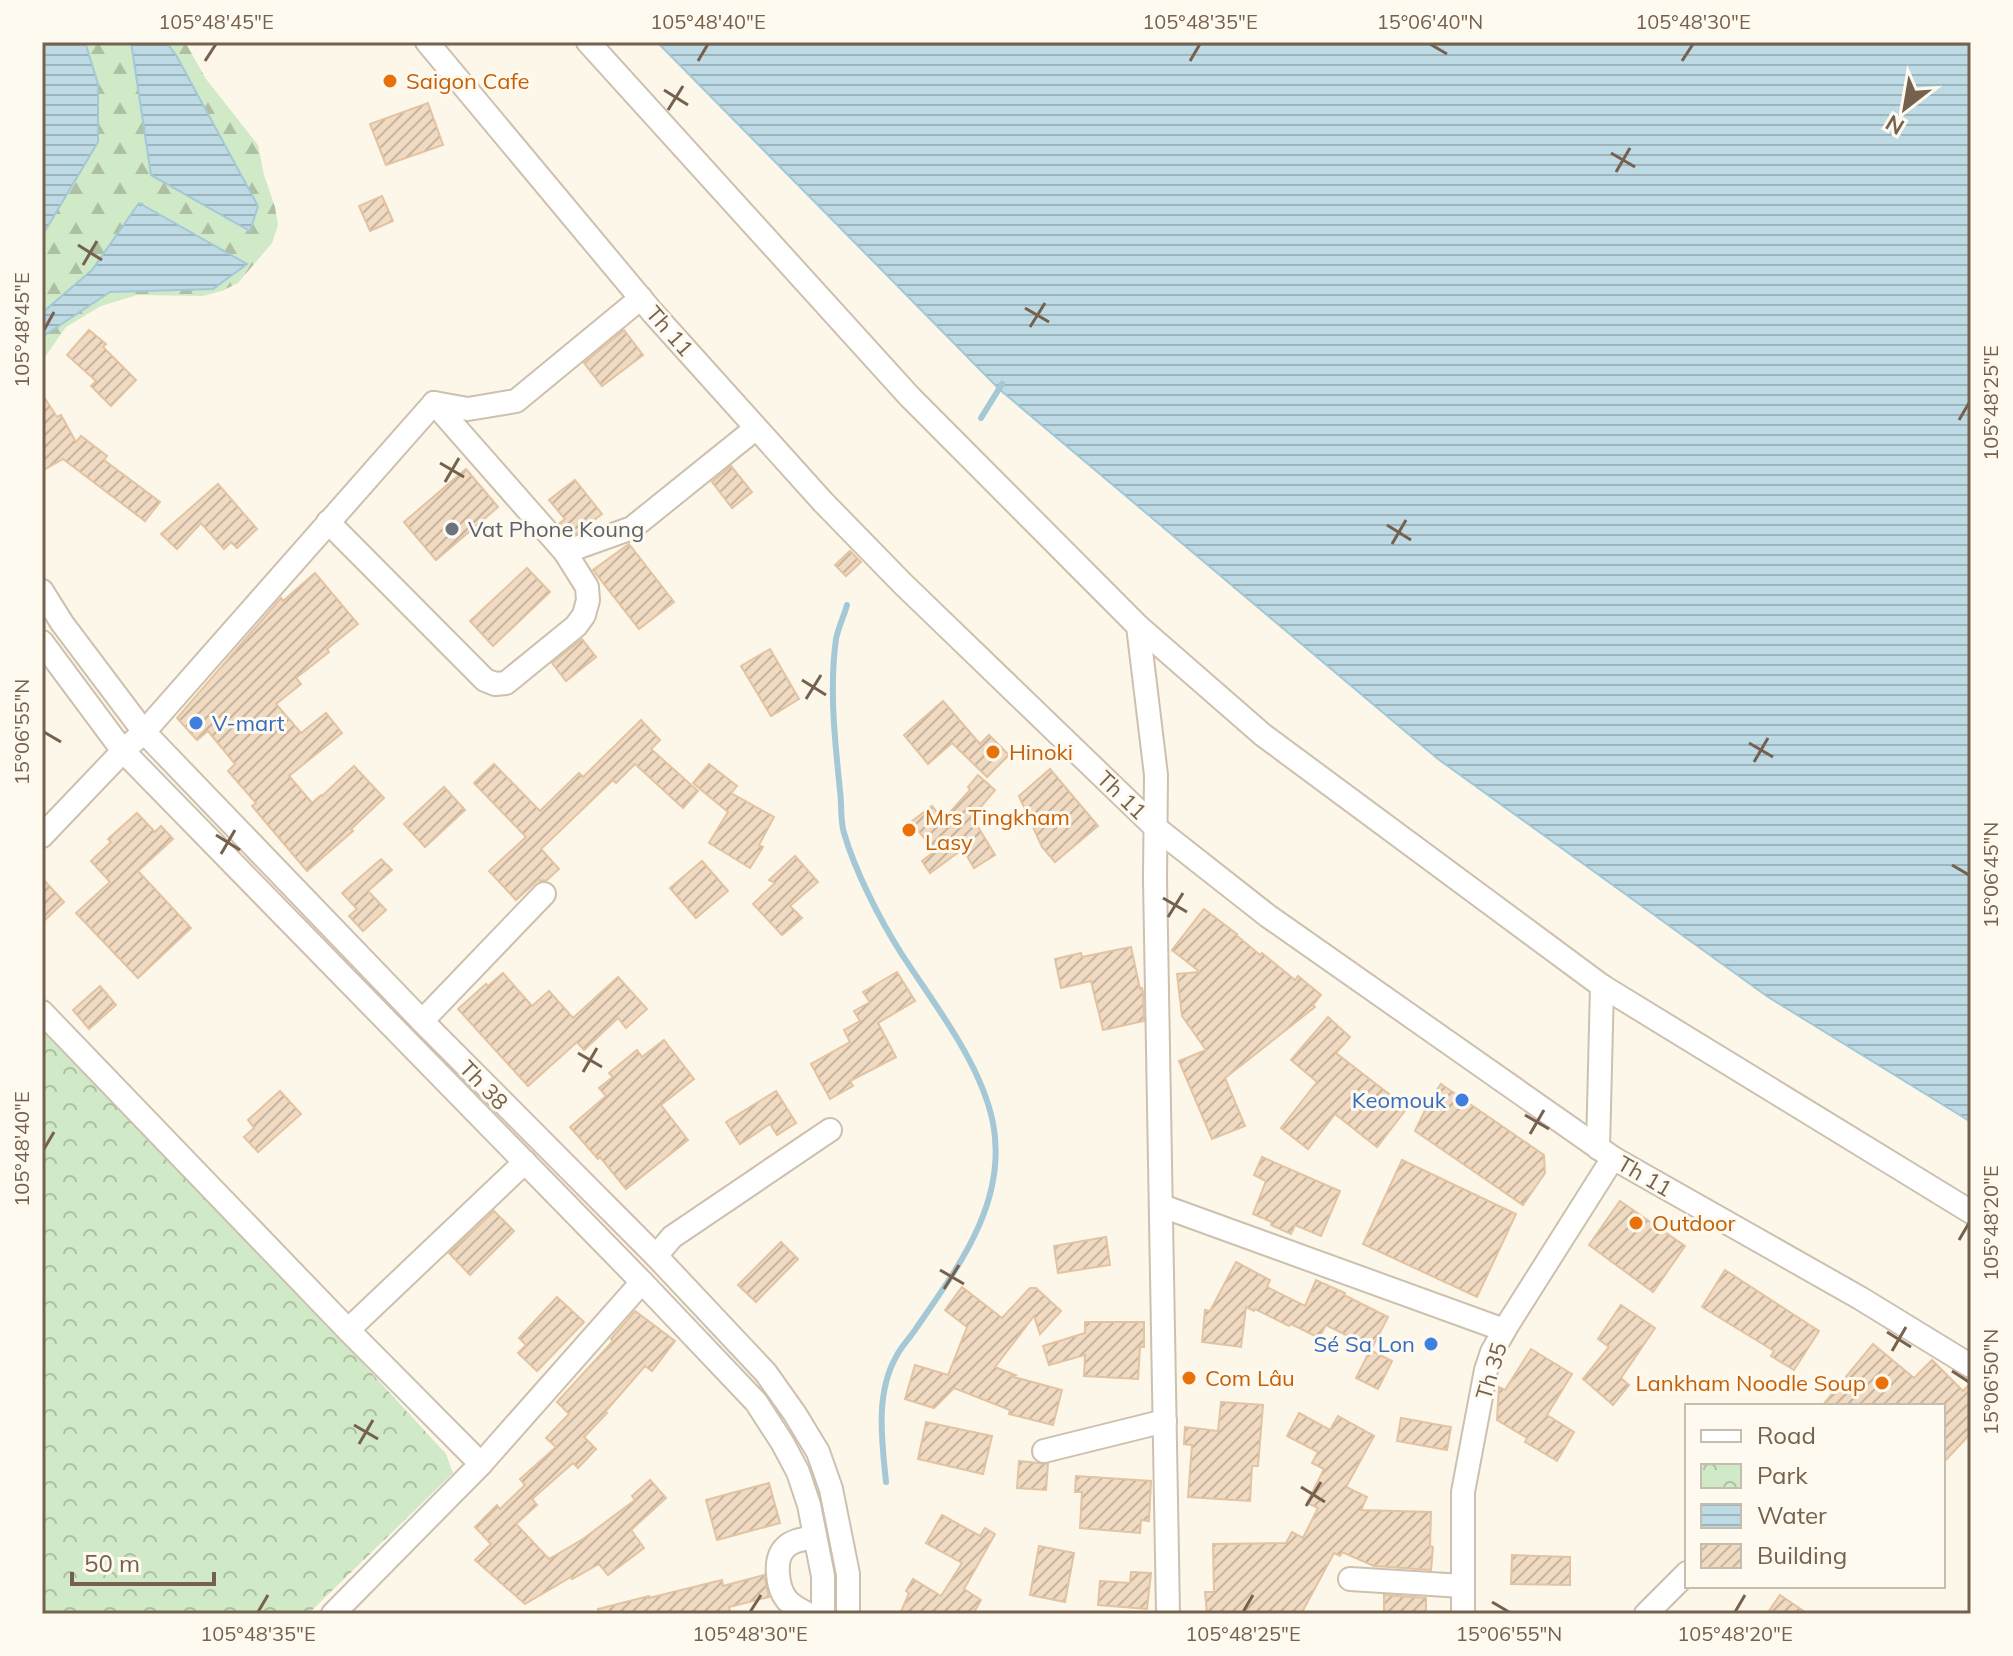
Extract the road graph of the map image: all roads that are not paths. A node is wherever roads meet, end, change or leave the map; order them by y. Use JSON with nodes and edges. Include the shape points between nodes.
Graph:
{"nodes":[{"id":1,"x":427,"y":42,"type":"edge"},
{"id":2,"x":588,"y":42,"type":"edge"},
{"id":3,"x":641,"y":298,"type":"junction"},
{"id":4,"x":434,"y":403,"type":"junction"},
{"id":5,"x":755,"y":429,"type":"junction"},
{"id":6,"x":328,"y":522,"type":"junction"},
{"id":7,"x":565,"y":552,"type":"junction"},
{"id":8,"x":42,"y":591,"type":"edge"},
{"id":9,"x":1138,"y":626,"type":"junction"},
{"id":10,"x":42,"y":642,"type":"edge"},
{"id":11,"x":144,"y":732,"type":"junction"},
{"id":12,"x":123,"y":751,"type":"junction"},
{"id":13,"x":46,"y":824,"type":"edge"},
{"id":14,"x":1156,"y":828,"type":"junction"},
{"id":15,"x":544,"y":894,"type":"dead end"},
{"id":16,"x":1602,"y":986,"type":"junction"},
{"id":17,"x":42,"y":1012,"type":"edge"},
{"id":18,"x":422,"y":1021,"type":"junction"},
{"id":19,"x":830,"y":1130,"type":"dead end"},
{"id":20,"x":1605,"y":1153,"type":"junction"},
{"id":21,"x":525,"y":1162,"type":"junction"},
{"id":22,"x":1162,"y":1206,"type":"junction"},
{"id":23,"x":1971,"y":1212,"type":"edge"},
{"id":24,"x":656,"y":1256,"type":"junction"},
{"id":25,"x":642,"y":1282,"type":"junction"},
{"id":26,"x":348,"y":1330,"type":"junction"},
{"id":27,"x":1504,"y":1330,"type":"junction"},
{"id":28,"x":1971,"y":1366,"type":"edge"},
{"id":29,"x":1165,"y":1421,"type":"junction"},
{"id":30,"x":1044,"y":1451,"type":"dead end"},
{"id":31,"x":481,"y":1464,"type":"junction"},
{"id":32,"x":815,"y":1537,"type":"junction"},
{"id":33,"x":1685,"y":1575,"type":"edge"},
{"id":34,"x":1350,"y":1579,"type":"dead end"},
{"id":35,"x":1463,"y":1586,"type":"junction"},
{"id":36,"x":333,"y":1614,"type":"edge"},
{"id":37,"x":808,"y":1614,"type":"edge"},
{"id":38,"x":823,"y":1614,"type":"edge"},
{"id":39,"x":848,"y":1614,"type":"edge"},
{"id":40,"x":1168,"y":1614,"type":"edge"},
{"id":41,"x":1463,"y":1614,"type":"edge"},
{"id":42,"x":1646,"y":1614,"type":"edge"}],
"edges":[{"from":1,"to":3,"type":"street","name":"Th 11"},
{"from":2,"to":9,"type":"street","via":[[909,396]]},
{"from":3,"to":4,"type":"street","via":[[516,401],[468,409]]},
{"from":3,"to":5,"type":"street","name":"Th 11"},
{"from":4,"to":6,"type":"street"},
{"from":4,"to":7,"type":"street"},
{"from":5,"to":7,"type":"street","via":[[632,528]]},
{"from":5,"to":14,"type":"street","name":"Th 11","via":[[903,584]]},
{"from":6,"to":7,"type":"street","via":[[485,680],[495,684],[506,683],[584,615],[587,587]]},
{"from":6,"to":11,"type":"street"},
{"from":8,"to":11,"type":"street","name":"Th 38"},
{"from":9,"to":14,"type":"street","via":[[1156,775]]},
{"from":9,"to":16,"type":"street","via":[[1263,735]]},
{"from":10,"to":12,"type":"street","name":"Th 38"},
{"from":11,"to":12,"type":"street"},
{"from":11,"to":18,"type":"street","name":"Th 38"},
{"from":12,"to":13,"type":"street"},
{"from":12,"to":21,"type":"street","name":"Th 38"},
{"from":14,"to":20,"type":"street","name":"Th 11","via":[[1268,916]]},
{"from":14,"to":22,"type":"street"},
{"from":15,"to":18,"type":"street"},
{"from":16,"to":20,"type":"street"},
{"from":16,"to":23,"type":"street"},
{"from":17,"to":26,"type":"street"},
{"from":18,"to":24,"type":"street","name":"Th 38"},
{"from":19,"to":24,"type":"street","via":[[672,1237]]},
{"from":20,"to":27,"type":"street","name":"Th 35"},
{"from":20,"to":28,"type":"street","name":"Th 11"},
{"from":21,"to":25,"type":"street","name":"Th 38"},
{"from":21,"to":26,"type":"street"},
{"from":22,"to":27,"type":"street"},
{"from":22,"to":29,"type":"street"},
{"from":24,"to":39,"type":"street","name":"Th 38","via":[[766,1373],[818,1452],[848,1574]]},
{"from":25,"to":31,"type":"street"},
{"from":25,"to":32,"type":"street","name":"Th 38","via":[[756,1402],[798,1472]]},
{"from":26,"to":31,"type":"street"},
{"from":27,"to":35,"type":"street","name":"Th 35","via":[[1486,1370],[1463,1492]]},
{"from":29,"to":30,"type":"street"},
{"from":29,"to":40,"type":"street"},
{"from":31,"to":36,"type":"street"},
{"from":32,"to":37,"type":"street","via":[[788,1543],[778,1563],[786,1599]]},
{"from":32,"to":38,"type":"street","name":"Th 38"},
{"from":33,"to":42,"type":"street"},
{"from":34,"to":35,"type":"street"},
{"from":35,"to":41,"type":"street","name":"Th 35"}]}
